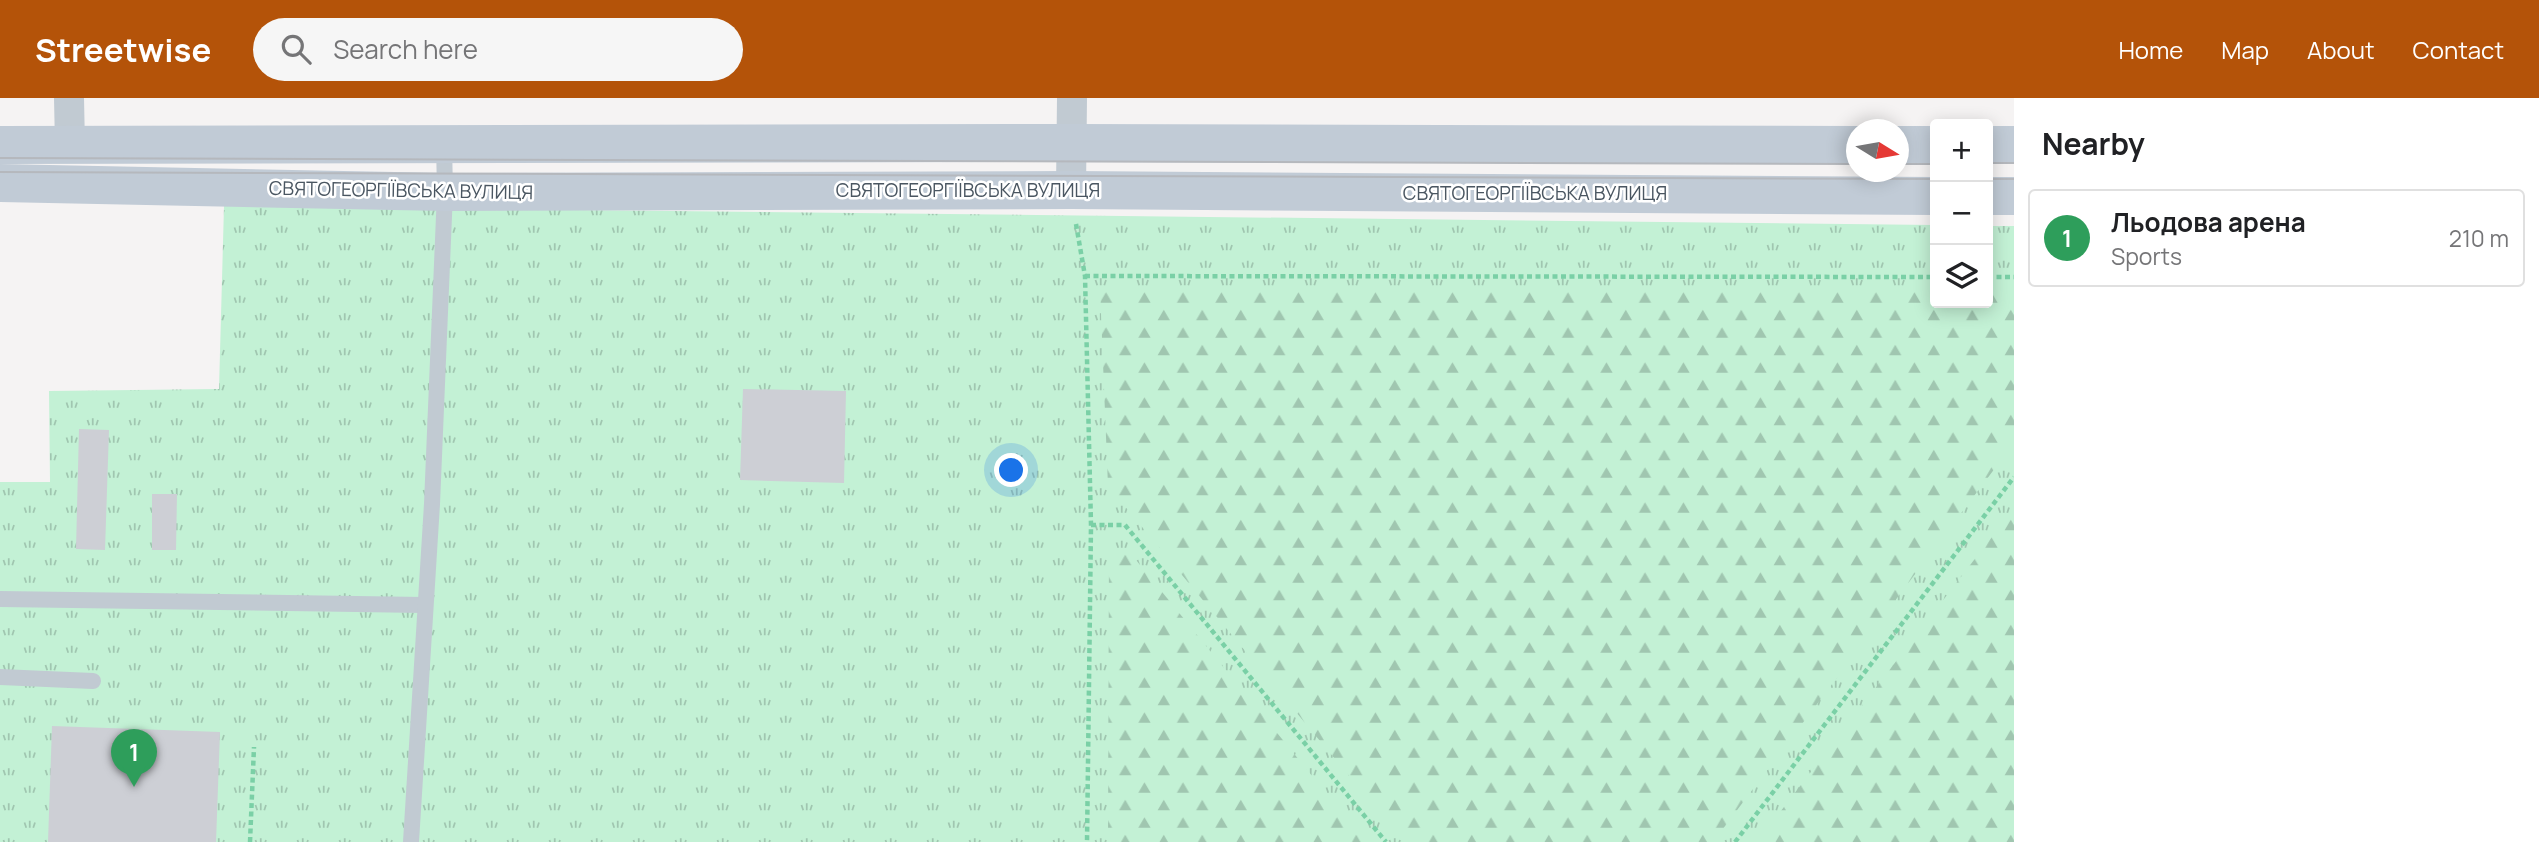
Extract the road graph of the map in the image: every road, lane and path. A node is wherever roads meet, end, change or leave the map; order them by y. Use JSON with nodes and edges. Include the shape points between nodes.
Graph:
{"nodes":[{"id":1,"x":69,"y":98,"type":"edge"},
{"id":2,"x":1072,"y":98,"type":"edge"},
{"id":3,"x":1070,"y":143,"type":"junction"},
{"id":4,"x":444,"y":144,"type":"junction"},
{"id":5,"x":0,"y":145,"type":"edge"},
{"id":6,"x":70,"y":145,"type":"junction"},
{"id":7,"x":1846,"y":145,"type":"edge"},
{"id":8,"x":1909,"y":145,"type":"edge"},
{"id":9,"x":1930,"y":145,"type":"edge"},
{"id":10,"x":1993,"y":145,"type":"edge"},
{"id":11,"x":2014,"y":145,"type":"edge"},
{"id":12,"x":0,"y":183,"type":"edge"},
{"id":13,"x":1071,"y":190,"type":"junction"},
{"id":14,"x":444,"y":192,"type":"junction"},
{"id":15,"x":1930,"y":196,"type":"edge"},
{"id":16,"x":1993,"y":196,"type":"edge"},
{"id":17,"x":2014,"y":196,"type":"edge"},
{"id":18,"x":1085,"y":276,"type":"junction"},
{"id":19,"x":1930,"y":277,"type":"edge"},
{"id":20,"x":1993,"y":277,"type":"edge"},
{"id":21,"x":2014,"y":277,"type":"edge"},
{"id":22,"x":2014,"y":477,"type":"edge"},
{"id":23,"x":1091,"y":525,"type":"junction"},
{"id":24,"x":0,"y":599,"type":"edge"},
{"id":25,"x":424,"y":605,"type":"junction"},
{"id":26,"x":0,"y":677,"type":"edge"},
{"id":27,"x":93,"y":681,"type":"dead end"},
{"id":28,"x":254,"y":747,"type":"dead end"},
{"id":29,"x":250,"y":842,"type":"edge"},
{"id":30,"x":411,"y":842,"type":"edge"},
{"id":31,"x":1087,"y":842,"type":"edge"},
{"id":32,"x":1386,"y":842,"type":"edge"},
{"id":33,"x":1735,"y":842,"type":"edge"}],
"edges":[{"from":1,"to":6,"type":"street"},
{"from":2,"to":3,"type":"street"},
{"from":3,"to":4,"type":"main road"},
{"from":3,"to":7,"type":"main road"},
{"from":3,"to":13,"type":"street"},
{"from":4,"to":6,"type":"main road"},
{"from":4,"to":14,"type":"lane"},
{"from":5,"to":6,"type":"main road"},
{"from":8,"to":9,"type":"main road"},
{"from":10,"to":11,"type":"main road"},
{"from":12,"to":14,"type":"main road","name":"СВЯТОГЕОРГІЇВСЬКА ВУЛИЦЯ"},
{"from":13,"to":14,"type":"main road","name":"СВЯТОГЕОРГІЇВСЬКА ВУЛИЦЯ"},
{"from":13,"to":15,"type":"main road","name":"СВЯТОГЕОРГІЇВСЬКА ВУЛИЦЯ"},
{"from":13,"to":18,"type":"path"},
{"from":14,"to":25,"type":"lane"},
{"from":16,"to":17,"type":"main road"},
{"from":18,"to":19,"type":"path"},
{"from":18,"to":23,"type":"path"},
{"from":20,"to":21,"type":"path"},
{"from":22,"to":33,"type":"path"},
{"from":23,"to":31,"type":"path"},
{"from":23,"to":32,"type":"path","via":[[1125,525]]},
{"from":24,"to":25,"type":"lane"},
{"from":25,"to":30,"type":"lane"},
{"from":26,"to":27,"type":"lane"},
{"from":28,"to":29,"type":"path"}]}
